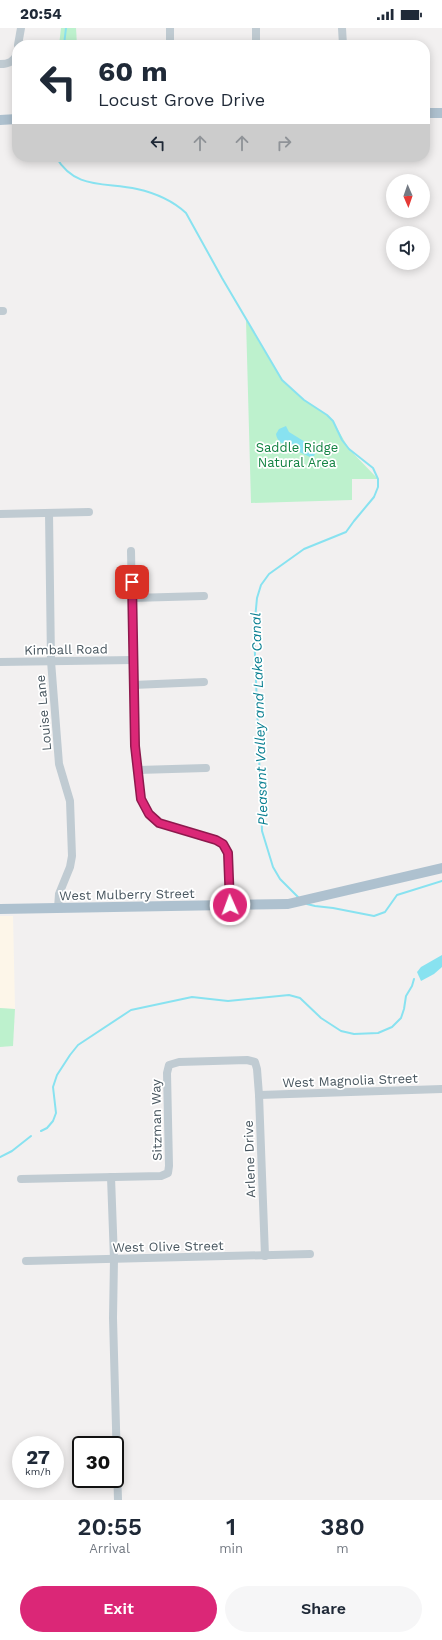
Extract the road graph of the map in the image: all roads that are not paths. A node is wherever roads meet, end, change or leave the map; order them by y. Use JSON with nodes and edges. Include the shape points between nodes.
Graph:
{"nodes":[{"id":1,"x":21,"y":28,"type":"edge"},
{"id":2,"x":170,"y":28,"type":"edge"},
{"id":3,"x":256,"y":28,"type":"edge"},
{"id":4,"x":342,"y":28,"type":"edge"},
{"id":5,"x":19,"y":40,"type":"edge"},
{"id":6,"x":170,"y":40,"type":"edge"},
{"id":7,"x":256,"y":40,"type":"edge"},
{"id":8,"x":343,"y":40,"type":"edge"},
{"id":9,"x":12,"y":61,"type":"edge"},
{"id":10,"x":0,"y":64,"type":"edge"},
{"id":11,"x":430,"y":113,"type":"edge"},
{"id":12,"x":442,"y":113,"type":"edge"},
{"id":13,"x":12,"y":119,"type":"edge"},
{"id":14,"x":0,"y":120,"type":"edge"},
{"id":15,"x":89,"y":512,"type":"dead end"},
{"id":16,"x":49,"y":513,"type":"junction"},
{"id":17,"x":0,"y":514,"type":"edge"},
{"id":18,"x":132,"y":551,"type":"dead end"},
{"id":19,"x":204,"y":596,"type":"dead end"},
{"id":20,"x":132,"y":598,"type":"junction"},
{"id":21,"x":132,"y":660,"type":"junction"},
{"id":22,"x":51,"y":661,"type":"junction"},
{"id":23,"x":0,"y":662,"type":"edge"},
{"id":24,"x":204,"y":682,"type":"dead end"},
{"id":25,"x":133,"y":685,"type":"junction"},
{"id":26,"x":206,"y":768,"type":"dead end"},
{"id":27,"x":138,"y":770,"type":"junction"},
{"id":28,"x":442,"y":868,"type":"edge"},
{"id":29,"x":230,"y":905,"type":"junction"},
{"id":30,"x":58,"y":908,"type":"junction"},
{"id":31,"x":0,"y":909,"type":"edge"},
{"id":32,"x":169,"y":1065,"type":"joint"},
{"id":33,"x":442,"y":1089,"type":"edge"},
{"id":34,"x":259,"y":1094,"type":"junction"},
{"id":35,"x":111,"y":1177,"type":"junction"},
{"id":36,"x":21,"y":1179,"type":"dead end"},
{"id":37,"x":310,"y":1254,"type":"dead end"},
{"id":38,"x":264,"y":1256,"type":"junction"},
{"id":39,"x":114,"y":1259,"type":"junction"},
{"id":40,"x":26,"y":1262,"type":"dead end"},
{"id":41,"x":118,"y":1500,"type":"edge"}],
"edges":[{"from":1,"to":5,"type":"street"},
{"from":2,"to":6,"type":"street"},
{"from":3,"to":7,"type":"street"},
{"from":4,"to":8,"type":"street"},
{"from":9,"to":10,"type":"street"},
{"from":11,"to":12,"type":"main road"},
{"from":13,"to":14,"type":"main road"},
{"from":15,"to":16,"type":"street"},
{"from":16,"to":17,"type":"street"},
{"from":16,"to":22,"type":"street","name":"Louise Lane"},
{"from":18,"to":20,"type":"street"},
{"from":19,"to":20,"type":"street"},
{"from":20,"to":21,"type":"street"},
{"from":21,"to":22,"type":"street","name":"Kimball Road"},
{"from":21,"to":25,"type":"street"},
{"from":22,"to":23,"type":"street","name":"Kimball Road"},
{"from":22,"to":30,"type":"street","name":"Louise Lane","via":[[59,764],[71,807],[72,861],[59,894]]},
{"from":24,"to":25,"type":"street"},
{"from":25,"to":27,"type":"street"},
{"from":26,"to":27,"type":"street"},
{"from":27,"to":29,"type":"street","via":[[141,799],[152,817],[164,824],[216,840],[225,847],[228,853]]},
{"from":28,"to":29,"type":"main road","name":"West Mulberry Street","via":[[302,902],[283,905]]},
{"from":29,"to":30,"type":"main road","name":"West Mulberry Street"},
{"from":30,"to":31,"type":"main road","name":"West Mulberry Street"},
{"from":32,"to":34,"type":"street","name":"Arlene Drive","via":[[179,1062],[254,1062]]},
{"from":32,"to":35,"type":"street","name":"Sitzman Way","via":[[168,1173],[161,1176]]},
{"from":33,"to":34,"type":"street","name":"West Magnolia Street"},
{"from":34,"to":38,"type":"street","name":"Arlene Drive"},
{"from":35,"to":36,"type":"street"},
{"from":35,"to":39,"type":"street"},
{"from":37,"to":38,"type":"street","name":"West Olive Street"},
{"from":38,"to":39,"type":"street","name":"West Olive Street"},
{"from":39,"to":40,"type":"street","name":"West Olive Street"},
{"from":39,"to":41,"type":"street","via":[[112,1318]]}]}
